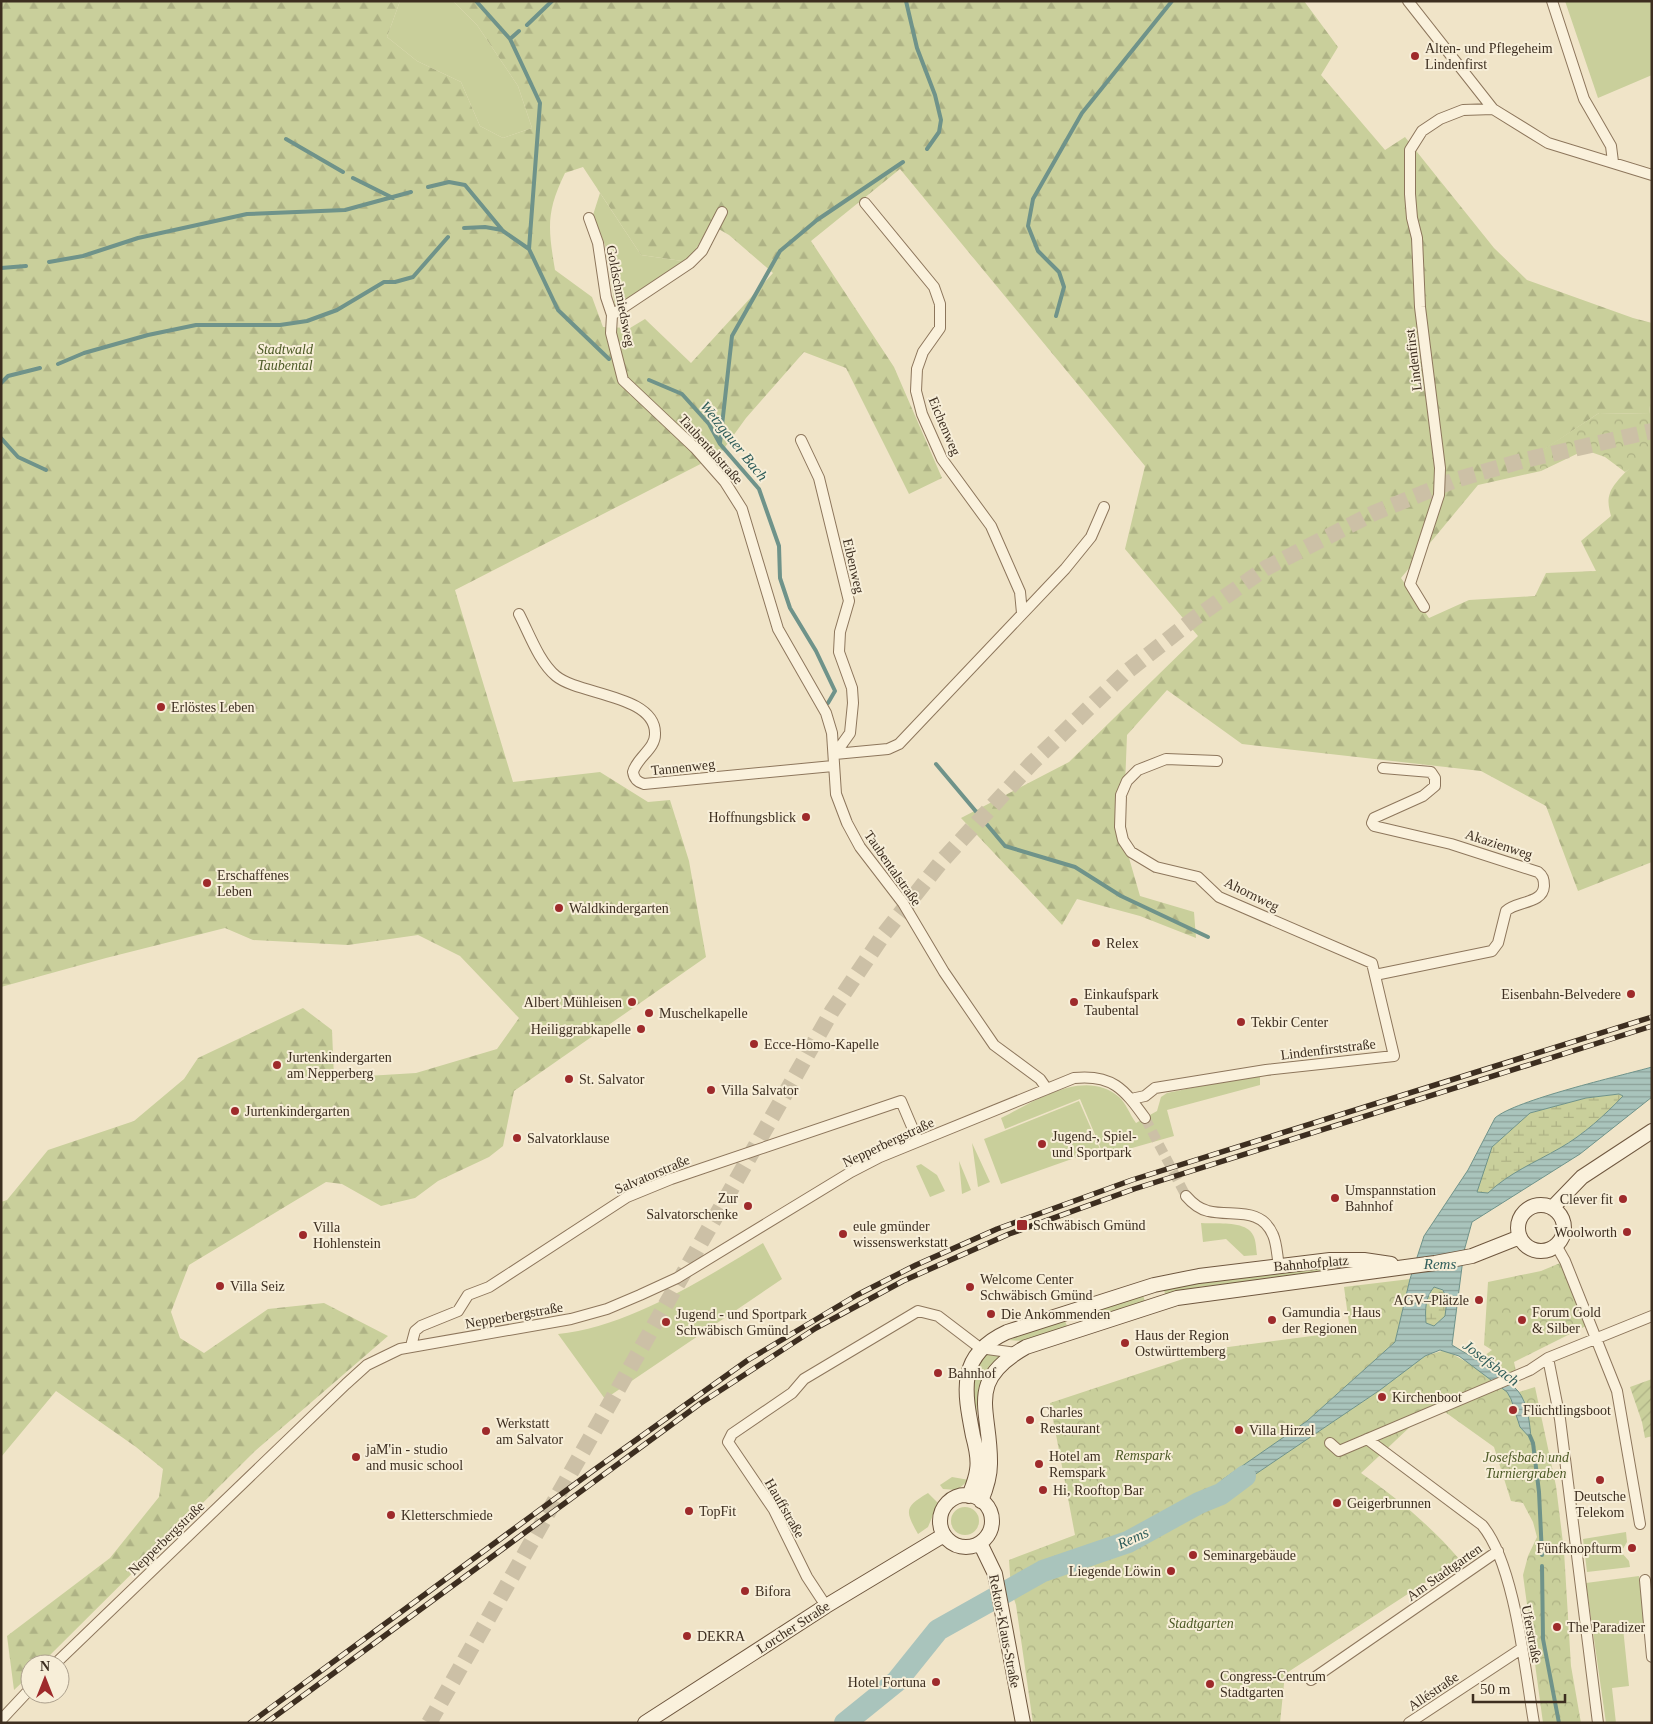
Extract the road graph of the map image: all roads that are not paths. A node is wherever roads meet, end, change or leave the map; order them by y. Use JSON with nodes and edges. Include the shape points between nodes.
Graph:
{"nodes":[{"id":1,"x":1408,"y":1,"type":"edge"},
{"id":2,"x":1552,"y":1,"type":"edge"},
{"id":3,"x":1493,"y":109,"type":"junction"},
{"id":4,"x":1613,"y":162,"type":"junction"},
{"id":5,"x":1652,"y":174,"type":"edge"},
{"id":6,"x":865,"y":203,"type":"dead end"},
{"id":7,"x":722,"y":212,"type":"dead end"},
{"id":8,"x":589,"y":218,"type":"dead end"},
{"id":9,"x":612,"y":314,"type":"junction"},
{"id":10,"x":623,"y":380,"type":"joint"},
{"id":11,"x":802,"y":440,"type":"dead end"},
{"id":12,"x":1104,"y":507,"type":"dead end"},
{"id":13,"x":1424,"y":607,"type":"dead end"},
{"id":14,"x":1022,"y":613,"type":"junction"},
{"id":15,"x":519,"y":614,"type":"dead end"},
{"id":16,"x":835,"y":754,"type":"junction"},
{"id":17,"x":1217,"y":761,"type":"dead end"},
{"id":18,"x":832,"y":766,"type":"junction"},
{"id":19,"x":1383,"y":768,"type":"dead end"},
{"id":20,"x":1375,"y":975,"type":"junction"},
{"id":21,"x":1047,"y":1089,"type":"junction"},
{"id":22,"x":1131,"y":1099,"type":"junction"},
{"id":23,"x":1146,"y":1118,"type":"tunnel mouth"},
{"id":24,"x":1652,"y":1131,"type":"edge"},
{"id":25,"x":918,"y":1141,"type":"junction"},
{"id":26,"x":1186,"y":1196,"type":"tunnel mouth"},
{"id":27,"x":1552,"y":1208,"type":"junction"},
{"id":28,"x":1520,"y":1237,"type":"junction"},
{"id":29,"x":1556,"y":1245,"type":"junction"},
{"id":30,"x":1279,"y":1266,"type":"junction"},
{"id":31,"x":1404,"y":1266,"type":"junction"},
{"id":32,"x":1652,"y":1316,"type":"edge"},
{"id":33,"x":1596,"y":1339,"type":"junction"},
{"id":34,"x":411,"y":1346,"type":"junction"},
{"id":35,"x":980,"y":1348,"type":"junction"},
{"id":36,"x":1016,"y":1353,"type":"junction"},
{"id":37,"x":1548,"y":1358,"type":"junction"},
{"id":38,"x":1367,"y":1439,"type":"junction"},
{"id":39,"x":1330,"y":1442,"type":"dead end"},
{"id":40,"x":975,"y":1498,"type":"junction"},
{"id":41,"x":1640,"y":1524,"type":"dead end"},
{"id":42,"x":944,"y":1535,"type":"junction"},
{"id":43,"x":980,"y":1543,"type":"junction"},
{"id":44,"x":1498,"y":1551,"type":"junction"},
{"id":45,"x":1645,"y":1580,"type":"dead end"},
{"id":46,"x":826,"y":1606,"type":"junction"},
{"id":47,"x":1650,"y":1619,"type":"edge"},
{"id":48,"x":1521,"y":1649,"type":"junction"},
{"id":49,"x":65,"y":1654,"type":"edge"},
{"id":50,"x":1652,"y":1656,"type":"edge"},
{"id":51,"x":1311,"y":1680,"type":"dead end"},
{"id":52,"x":20,"y":1700,"type":"edge"},
{"id":53,"x":1,"y":1720,"type":"edge"},
{"id":54,"x":645,"y":1723,"type":"edge"},
{"id":55,"x":1023,"y":1723,"type":"edge"},
{"id":56,"x":1409,"y":1723,"type":"edge"},
{"id":57,"x":1534,"y":1723,"type":"edge"},
{"id":58,"x":1598,"y":1723,"type":"edge"}],
"edges":[{"from":1,"to":3,"type":"street"},
{"from":2,"to":4,"type":"street","via":[[1584,100],[1611,146]]},
{"from":3,"to":4,"type":"street","via":[[1548,143]]},
{"from":3,"to":13,"type":"street","name":"Lindenfirst","via":[[1463,110],[1440,119],[1422,131],[1410,150],[1410,194],[1417,238],[1420,307],[1440,468],[1439,495],[1410,584]]},
{"from":4,"to":5,"type":"street"},
{"from":6,"to":14,"type":"street","name":"Eichenweg","via":[[934,287],[940,304],[940,328],[923,352],[917,369],[916,390],[922,414],[942,459],[990,526],[1020,592]]},
{"from":7,"to":9,"type":"street","via":[[702,251],[690,263]]},
{"from":8,"to":9,"type":"street","name":"Goldschmiedsweg","via":[[598,243],[606,297]]},
{"from":9,"to":10,"type":"street","name":"Goldschmiedsweg","via":[[611,333]]},
{"from":10,"to":16,"type":"street","name":"Taubentalstraße","via":[[695,448],[734,495],[747,522],[778,630],[826,713]]},
{"from":11,"to":16,"type":"street","name":"Eibenweg","via":[[819,478],[849,601],[840,632],[839,652],[852,688],[853,703],[850,733]]},
{"from":12,"to":14,"type":"street","via":[[1092,537]]},
{"from":14,"to":16,"type":"street","via":[[899,744],[888,749]]},
{"from":15,"to":18,"type":"street","name":"Tannenweg","via":[[547,666],[556,676],[569,684],[631,702],[653,723],[652,745],[632,772],[639,783]]},
{"from":16,"to":18,"type":"street","name":"Taubentalstraße"},
{"from":17,"to":20,"type":"street","name":"Ahornweg","via":[[1166,759],[1138,770],[1121,795],[1120,827],[1131,852],[1156,867],[1198,877],[1219,897],[1372,963]]},
{"from":18,"to":21,"type":"street","name":"Taubentalstraße","via":[[836,794],[860,847],[903,903],[944,972],[994,1045],[1040,1079]]},
{"from":19,"to":20,"type":"street","name":"Akazienweg","via":[[1431,772],[1435,786],[1423,796],[1374,818],[1374,826],[1451,844],[1538,872],[1544,879],[1544,889],[1538,897],[1506,911],[1498,943],[1492,951]]},
{"from":20,"to":22,"type":"street","name":"Lindenfirststraße","via":[[1394,1056],[1266,1070],[1155,1088],[1145,1096]]},
{"from":21,"to":22,"type":"street","via":[[1074,1078],[1093,1076],[1111,1082]]},
{"from":21,"to":25,"type":"street","name":"Nepperbergstraße"},
{"from":22,"to":23,"type":"street"},
{"from":24,"to":27,"type":"main road","via":[[1582,1177]]},
{"from":25,"to":34,"type":"street","name":"Nepperbergstraße","via":[[851,1172],[677,1278],[607,1309],[571,1319]]},
{"from":25,"to":34,"type":"street","name":"Salvatorstraße","via":[[901,1101],[627,1197],[489,1287],[468,1296],[458,1312],[421,1326],[415,1331]]},
{"from":26,"to":30,"type":"street","via":[[1208,1211],[1258,1218],[1274,1237]]},
{"from":27,"to":28,"type":"main road","via":[[1544,1205],[1528,1208],[1519,1221]]},
{"from":27,"to":29,"type":"main road","via":[[1558,1212],[1564,1225],[1564,1232]]},
{"from":28,"to":29,"type":"main road","via":[[1536,1250],[1543,1251]]},
{"from":28,"to":31,"type":"main road","via":[[1472,1256]]},
{"from":29,"to":33,"type":"street"},
{"from":30,"to":31,"type":"main road","name":"Bahnhofplatz","via":[[1343,1259]]},
{"from":30,"to":35,"type":"main road","name":"Bahnhofplatz","via":[[1154,1285],[1007,1332]]},
{"from":31,"to":36,"type":"main road","name":"Bahnhofplatz","via":[[1177,1298]]},
{"from":32,"to":33,"type":"street"},
{"from":33,"to":37,"type":"street"},
{"from":33,"to":41,"type":"street","via":[[1618,1391]]},
{"from":34,"to":49,"type":"street","name":"Nepperbergstraße","via":[[390,1352],[361,1370]]},
{"from":35,"to":36,"type":"street"},
{"from":35,"to":40,"type":"main road","via":[[967,1376],[967,1405],[978,1463]]},
{"from":35,"to":46,"type":"street","name":"Hauffstraße","via":[[938,1316],[918,1311],[804,1380],[792,1393],[732,1434],[728,1442],[774,1510],[807,1577]]},
{"from":36,"to":40,"type":"main road","name":"Bahnhofplatz","via":[[990,1379],[984,1395],[990,1462],[988,1481]]},
{"from":37,"to":38,"type":"street","via":[[1517,1376]]},
{"from":37,"to":58,"type":"street","via":[[1560,1419]]},
{"from":38,"to":39,"type":"street","via":[[1339,1451]]},
{"from":38,"to":44,"type":"street","name":"Am Stadtgarten","via":[[1482,1525]]},
{"from":40,"to":42,"type":"main road","via":[[952,1500],[943,1510],[940,1518]]},
{"from":40,"to":43,"type":"main road","via":[[989,1511],[991,1524],[988,1535]]},
{"from":42,"to":43,"type":"main road","via":[[957,1546],[971,1547]]},
{"from":42,"to":46,"type":"main road","name":"Lorcher Straße"},
{"from":43,"to":55,"type":"main road","name":"Rektor-Klaus-Straße","via":[[991,1564]]},
{"from":44,"to":48,"type":"street","name":"Uferstraße","via":[[1507,1577]]},
{"from":44,"to":51,"type":"street","name":"Am Stadtgarten"},
{"from":45,"to":47,"type":"street"},
{"from":46,"to":54,"type":"main road","name":"Lorcher Straße"},
{"from":47,"to":50,"type":"street"},
{"from":48,"to":56,"type":"street","name":"Alléstraße"},
{"from":48,"to":57,"type":"street","name":"Uferstraße"},
{"from":52,"to":53,"type":"street"}]}
